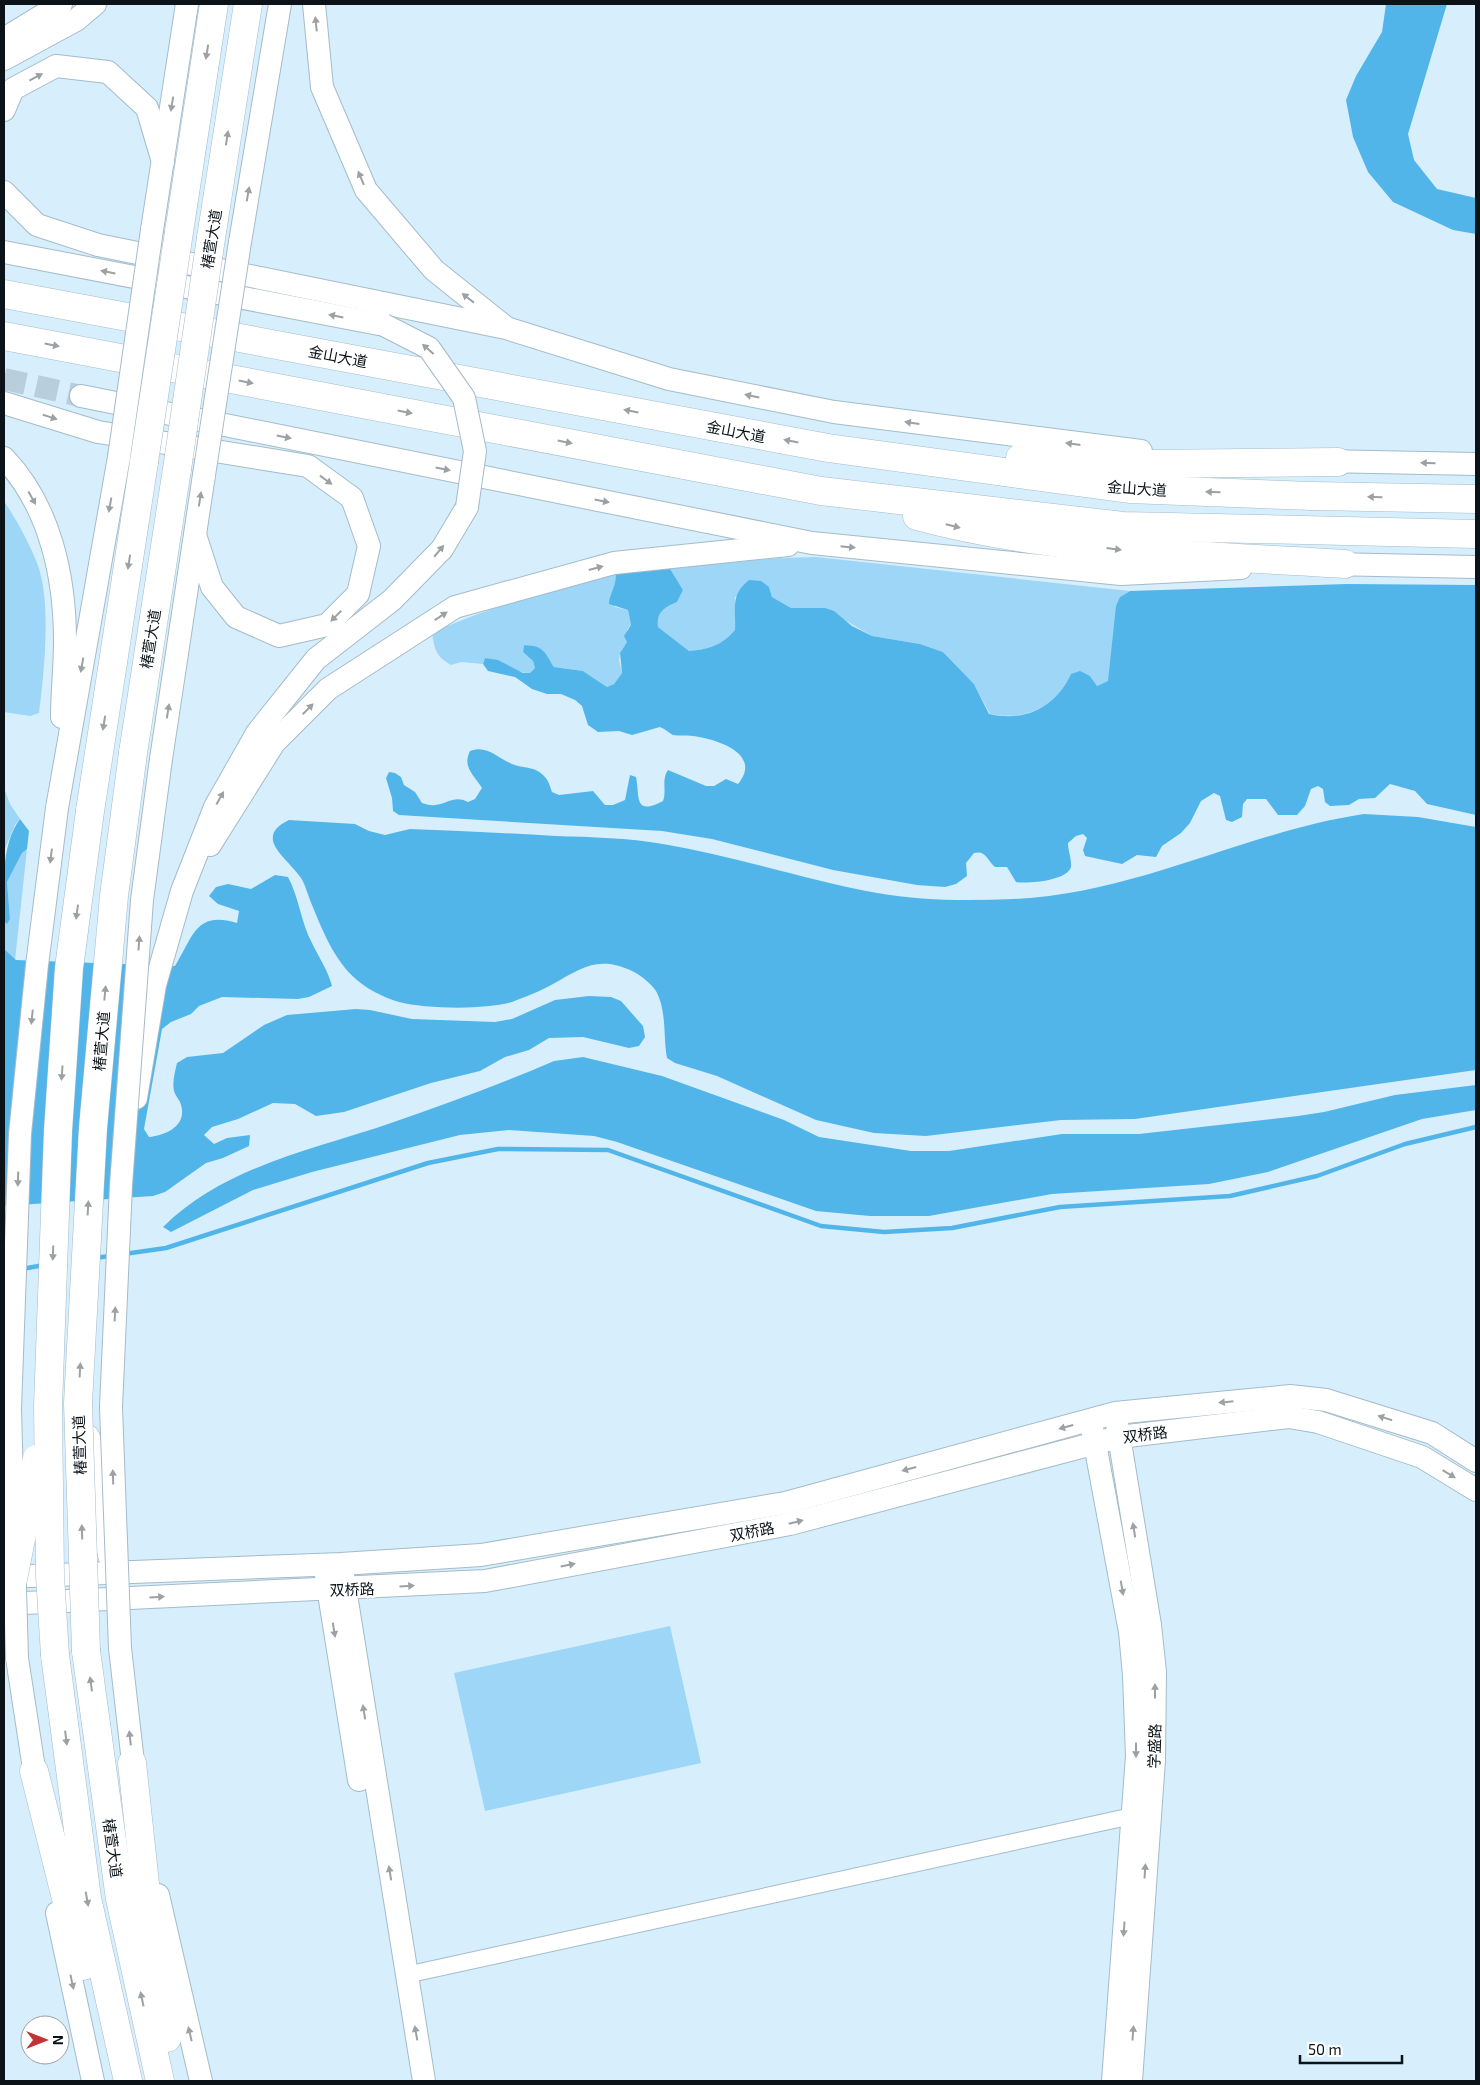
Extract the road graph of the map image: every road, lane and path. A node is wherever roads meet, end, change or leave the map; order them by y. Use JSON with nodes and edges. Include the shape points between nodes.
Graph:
{"nodes":[{"id":1,"x":61,"y":4,"type":"edge"},
{"id":2,"x":95,"y":4,"type":"edge"},
{"id":3,"x":187,"y":4,"type":"edge"},
{"id":4,"x":214,"y":4,"type":"edge"},
{"id":5,"x":248,"y":4,"type":"edge"},
{"id":6,"x":280,"y":4,"type":"edge"},
{"id":7,"x":314,"y":4,"type":"edge"},
{"id":8,"x":4,"y":39,"type":"edge"},
{"id":9,"x":4,"y":59,"type":"edge"},
{"id":10,"x":4,"y":110,"type":"edge"},
{"id":11,"x":162,"y":162,"type":"junction"},
{"id":12,"x":4,"y":192,"type":"edge"},
{"id":13,"x":165,"y":231,"type":"junction"},
{"id":14,"x":4,"y":252,"type":"edge"},
{"id":15,"x":4,"y":294,"type":"edge"},
{"id":16,"x":506,"y":328,"type":"junction"},
{"id":17,"x":4,"y":336,"type":"edge"},
{"id":18,"x":81,"y":396,"type":"tunnel mouth"},
{"id":19,"x":4,"y":403,"type":"edge"},
{"id":20,"x":828,"y":448,"type":"junction"},
{"id":21,"x":4,"y":458,"type":"edge"},
{"id":22,"x":131,"y":460,"type":"junction"},
{"id":23,"x":1338,"y":462,"type":"junction"},
{"id":24,"x":1476,"y":464,"type":"edge"},
{"id":25,"x":822,"y":491,"type":"junction"},
{"id":26,"x":1476,"y":498,"type":"edge"},
{"id":27,"x":1476,"y":534,"type":"edge"},
{"id":28,"x":195,"y":536,"type":"junction"},
{"id":29,"x":812,"y":543,"type":"junction"},
{"id":30,"x":1345,"y":564,"type":"junction"},
{"id":31,"x":1476,"y":568,"type":"edge"},
{"id":32,"x":265,"y":738,"type":"junction"},
{"id":33,"x":61,"y":784,"type":"junction"},
{"id":34,"x":121,"y":1185,"type":"junction"},
{"id":35,"x":78,"y":1404,"type":"junction"},
{"id":36,"x":48,"y":1406,"type":"junction"},
{"id":37,"x":1115,"y":1413,"type":"junction"},
{"id":38,"x":1091,"y":1420,"type":"junction"},
{"id":39,"x":1119,"y":1437,"type":"junction"},
{"id":40,"x":1095,"y":1443,"type":"junction"},
{"id":41,"x":1476,"y":1461,"type":"edge"},
{"id":42,"x":1476,"y":1490,"type":"edge"},
{"id":43,"x":332,"y":1564,"type":"junction"},
{"id":44,"x":116,"y":1571,"type":"junction"},
{"id":45,"x":9,"y":1578,"type":"edge"},
{"id":46,"x":336,"y":1590,"type":"junction"},
{"id":47,"x":4,"y":1604,"type":"edge"},
{"id":48,"x":132,"y":1763,"type":"junction"},
{"id":49,"x":34,"y":1771,"type":"junction"},
{"id":50,"x":1132,"y":1816,"type":"junction"},
{"id":51,"x":406,"y":1974,"type":"junction"},
{"id":52,"x":93,"y":2081,"type":"edge"},
{"id":53,"x":113,"y":2081,"type":"edge"},
{"id":54,"x":128,"y":2081,"type":"edge"},
{"id":55,"x":160,"y":2081,"type":"edge"},
{"id":56,"x":174,"y":2081,"type":"edge"},
{"id":57,"x":201,"y":2081,"type":"edge"},
{"id":58,"x":408,"y":2081,"type":"edge"},
{"id":59,"x":424,"y":2081,"type":"edge"},
{"id":60,"x":1114,"y":2081,"type":"edge"},
{"id":61,"x":1131,"y":2081,"type":"edge"}],
"edges":[{"from":1,"to":8,"type":"main road"},
{"from":2,"to":9,"type":"main road","via":[[76,20]]},
{"from":3,"to":11,"type":"main road","one_way":true},
{"from":4,"to":13,"type":"highway","name":"椿萱大道","one_way":true},
{"from":35,"to":5,"type":"highway","name":"椿萱大道","one_way":true,"bridge":true,"via":[[92,1128],[114,896]]},
{"from":28,"to":6,"type":"main road","one_way":true,"bridge":true},
{"from":16,"to":7,"type":"main road","one_way":true,"via":[[434,270],[366,190],[322,87]]},
{"from":10,"to":11,"type":"main road","one_way":true,"via":[[13,89],[56,66],[108,72],[147,108]]},
{"from":11,"to":13,"type":"main road"},
{"from":12,"to":16,"type":"main road","via":[[37,225],[98,246]]},
{"from":13,"to":22,"type":"highway","name":"椿萱大道","bridge":true},
{"from":32,"to":14,"type":"main road","one_way":true,"bridge":true,"via":[[316,659],[392,600],[442,549],[467,507],[475,451],[464,398],[429,348],[384,325]]},
{"from":20,"to":15,"type":"highway","name":"金山大道","one_way":true},
{"from":23,"to":16,"type":"main road","one_way":true,"via":[[1116,450],[834,412],[669,379]]},
{"from":17,"to":25,"type":"highway","one_way":true},
{"from":18,"to":29,"type":"main road","one_way":true},
{"from":19,"to":28,"type":"main road","one_way":true,"via":[[98,432],[308,466],[352,498],[369,546],[358,594],[326,625],[279,636],[236,618],[212,587]]},
{"from":20,"to":23,"type":"highway","via":[[1139,464]]},
{"from":26,"to":20,"type":"highway","name":"金山大道","one_way":true,"via":[[1129,489]]},
{"from":21,"to":33,"type":"main road","one_way":true,"via":[[32,496],[58,564],[65,642]]},
{"from":22,"to":33,"type":"main road","one_way":true},
{"from":22,"to":36,"type":"highway","name":"椿萱大道","one_way":true,"bridge":true,"via":[[69,968],[58,1131]]},
{"from":24,"to":23,"type":"main road","one_way":true},
{"from":25,"to":27,"type":"highway","via":[[1123,526]]},
{"from":25,"to":30,"type":"highway","one_way":true,"via":[[958,527],[1110,548]]},
{"from":34,"to":28,"type":"main road","one_way":true,"bridge":true,"via":[[142,900],[160,759]]},
{"from":29,"to":30,"type":"main road","one_way":true,"via":[[1121,574]]},
{"from":32,"to":29,"type":"main road","one_way":true,"via":[[328,688],[455,607],[614,563]]},
{"from":30,"to":31,"type":"main road"},
{"from":34,"to":32,"type":"main road","one_way":true,"bridge":true,"via":[[155,985],[182,891]]},
{"from":33,"to":45,"type":"main road","one_way":true,"bridge":true,"via":[[37,965],[20,1134],[10,1409]]},
{"from":44,"to":34,"type":"main road","one_way":true,"bridge":true,"via":[[110,1407]]},
{"from":35,"to":44,"type":"highway","bridge":true},
{"from":55,"to":35,"type":"highway","name":"椿萱大道","one_way":true,"bridge":true,"via":[[120,1900],[86,1651]]},
{"from":36,"to":45,"type":"highway","bridge":true},
{"from":36,"to":54,"type":"highway","name":"椿萱大道","one_way":true,"bridge":true,"via":[[50,1576],[55,1655],[87,1898]]},
{"from":37,"to":38,"type":"main road","name":"双桥路"},
{"from":37,"to":39,"type":"main road","name":"学盛路"},
{"from":41,"to":37,"type":"main road","name":"双桥路","one_way":true,"via":[[1432,1433],[1326,1400],[1290,1396]]},
{"from":38,"to":40,"type":"main road","name":"学盛路"},
{"from":38,"to":43,"type":"main road","name":"双桥路","one_way":true,"via":[[785,1503],[481,1555]]},
{"from":39,"to":40,"type":"main road","name":"双桥路"},
{"from":39,"to":42,"type":"main road","name":"双桥路","one_way":true,"via":[[1288,1417],[1318,1422],[1422,1457]]},
{"from":61,"to":39,"type":"main road","name":"学盛路","one_way":true,"via":[[1154,1760],[1155,1672]]},
{"from":46,"to":40,"type":"main road","name":"双桥路","one_way":true,"via":[[485,1581],[790,1524]]},
{"from":40,"to":50,"type":"main road","name":"学盛路","one_way":true,"via":[[1130,1632],[1137,1756]]},
{"from":43,"to":45,"type":"main road","name":"双桥路"},
{"from":43,"to":46,"type":"main road"},
{"from":48,"to":44,"type":"main road","one_way":true,"bridge":true},
{"from":45,"to":49,"type":"main road","bridge":true},
{"from":47,"to":46,"type":"main road","name":"双桥路","one_way":true},
{"from":51,"to":46,"type":"main road","one_way":true},
{"from":46,"to":58,"type":"main road","one_way":true},
{"from":48,"to":56,"type":"highway","via":[[146,1892]]},
{"from":57,"to":48,"type":"main road","one_way":true,"via":[[158,1898]]},
{"from":49,"to":52,"type":"main road","one_way":true,"via":[[57,1914]]},
{"from":49,"to":53,"type":"highway"},
{"from":50,"to":51,"type":"street"},
{"from":50,"to":60,"type":"main road","name":"学盛路","one_way":true},
{"from":59,"to":51,"type":"main road","one_way":true}]}
